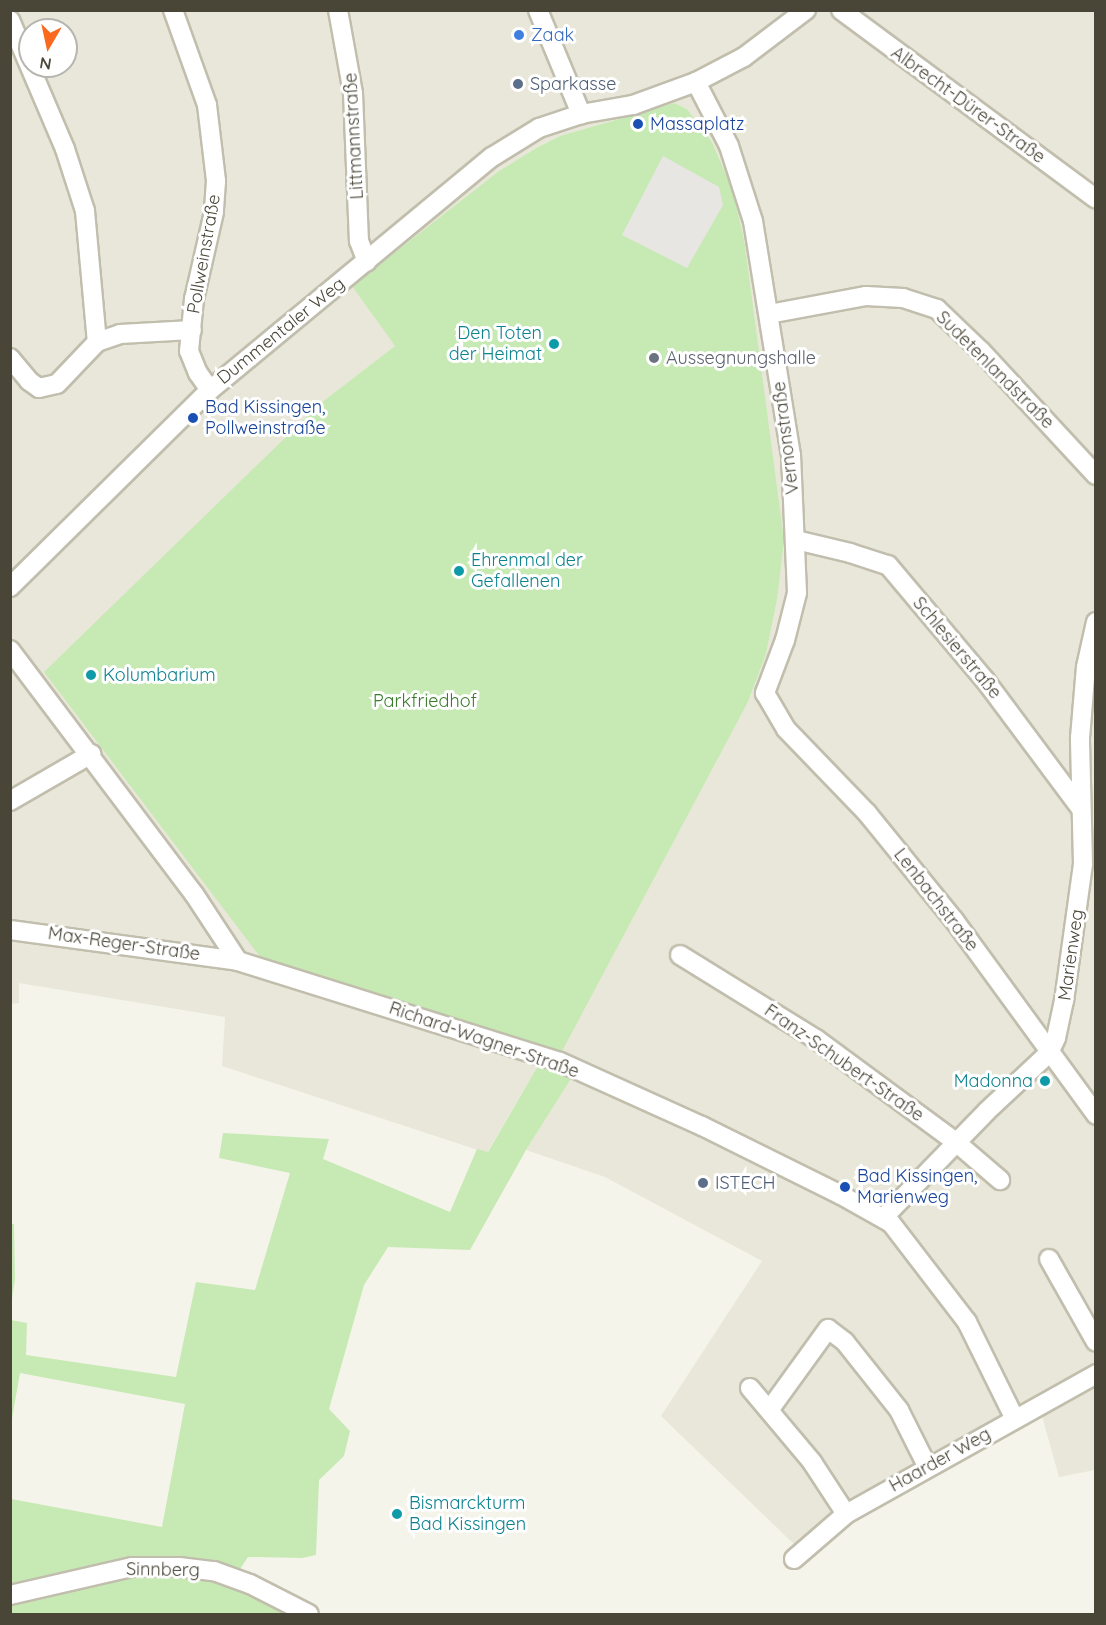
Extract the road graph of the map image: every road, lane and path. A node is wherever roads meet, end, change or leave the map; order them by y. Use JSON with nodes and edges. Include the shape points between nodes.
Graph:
{"nodes":[{"id":1,"x":173,"y":10,"type":"edge"},
{"id":2,"x":338,"y":10,"type":"edge"},
{"id":3,"x":538,"y":10,"type":"edge"},
{"id":4,"x":806,"y":10,"type":"edge"},
{"id":5,"x":841,"y":10,"type":"edge"},
{"id":6,"x":10,"y":20,"type":"edge"},
{"id":7,"x":696,"y":82,"type":"junction"},
{"id":8,"x":581,"y":114,"type":"junction"},
{"id":9,"x":1095,"y":199,"type":"edge"},
{"id":10,"x":367,"y":262,"type":"junction"},
{"id":11,"x":769,"y":314,"type":"junction"},
{"id":12,"x":192,"y":330,"type":"junction"},
{"id":13,"x":97,"y":342,"type":"junction"},
{"id":14,"x":10,"y":358,"type":"edge"},
{"id":15,"x":210,"y":390,"type":"junction"},
{"id":16,"x":1095,"y":476,"type":"edge"},
{"id":17,"x":796,"y":540,"type":"junction"},
{"id":18,"x":10,"y":587,"type":"edge"},
{"id":19,"x":1095,"y":622,"type":"edge"},
{"id":20,"x":10,"y":650,"type":"edge"},
{"id":21,"x":765,"y":693,"type":"joint"},
{"id":22,"x":91,"y":754,"type":"junction"},
{"id":23,"x":10,"y":801,"type":"edge"},
{"id":24,"x":1081,"y":809,"type":"junction"},
{"id":25,"x":10,"y":930,"type":"edge"},
{"id":26,"x":680,"y":955,"type":"dead end"},
{"id":27,"x":238,"y":961,"type":"junction"},
{"id":28,"x":1049,"y":1053,"type":"junction"},
{"id":29,"x":1095,"y":1113,"type":"edge"},
{"id":30,"x":957,"y":1143,"type":"junction"},
{"id":31,"x":1000,"y":1180,"type":"dead end"},
{"id":32,"x":883,"y":1218,"type":"junction"},
{"id":33,"x":1049,"y":1259,"type":"dead end"},
{"id":34,"x":1095,"y":1342,"type":"edge"},
{"id":35,"x":1095,"y":1374,"type":"edge"},
{"id":36,"x":750,"y":1388,"type":"dead end"},
{"id":37,"x":770,"y":1409,"type":"junction"},
{"id":38,"x":1015,"y":1419,"type":"junction"},
{"id":39,"x":927,"y":1466,"type":"junction"},
{"id":40,"x":846,"y":1514,"type":"junction"},
{"id":41,"x":794,"y":1559,"type":"dead end"},
{"id":42,"x":10,"y":1595,"type":"edge"},
{"id":43,"x":309,"y":1614,"type":"edge"}],
"edges":[{"from":1,"to":12,"type":"street","name":"Pollweinstraße","via":[[207,105],[216,181]]},
{"from":2,"to":10,"type":"street","name":"Littmannstraße","via":[[353,93],[359,241]]},
{"from":3,"to":8,"type":"street"},
{"from":4,"to":7,"type":"street","via":[[744,57]]},
{"from":5,"to":9,"type":"street","name":"Albrecht-Dürer-Straße"},
{"from":6,"to":13,"type":"street","via":[[64,149],[85,211]]},
{"from":7,"to":8,"type":"street","via":[[633,105]]},
{"from":7,"to":11,"type":"street","name":"Vernonstraße","via":[[729,146],[753,221]]},
{"from":8,"to":10,"type":"street","name":"Dummentaler Weg","via":[[539,129],[492,157]]},
{"from":10,"to":15,"type":"street","name":"Dummentaler Weg"},
{"from":11,"to":16,"type":"street","name":"Sudetenlandstraße","via":[[866,296],[903,298],[937,309],[981,351]]},
{"from":11,"to":17,"type":"street","name":"Vernonstraße","via":[[791,455]]},
{"from":12,"to":13,"type":"street","via":[[120,334]]},
{"from":12,"to":15,"type":"street","name":"Pollweinstraße","via":[[189,351]]},
{"from":13,"to":14,"type":"street","via":[[57,384],[39,388]]},
{"from":15,"to":18,"type":"street","name":"Dummentaler Weg"},
{"from":17,"to":21,"type":"street","name":"Vernonstraße","via":[[797,593]]},
{"from":17,"to":24,"type":"street","name":"Schlesierstraße","via":[[888,565],[986,680]]},
{"from":19,"to":24,"type":"street","name":"Marienweg","via":[[1086,667],[1080,738]]},
{"from":20,"to":22,"type":"street"},
{"from":21,"to":28,"type":"street","name":"Lenbachstraße","via":[[786,729],[867,813],[954,920]]},
{"from":22,"to":23,"type":"street"},
{"from":22,"to":27,"type":"street"},
{"from":24,"to":28,"type":"street","name":"Marienweg","via":[[1083,864],[1078,907],[1061,1022]]},
{"from":25,"to":27,"type":"street","name":"Max-Reger-Straße"},
{"from":26,"to":30,"type":"street","name":"Franz-Schubert-Straße","via":[[816,1039]]},
{"from":27,"to":32,"type":"street","name":"Richard-Wagner-Straße","via":[[560,1062],[702,1126]]},
{"from":28,"to":29,"type":"street","name":"Lenbachstraße"},
{"from":28,"to":30,"type":"street","name":"Marienweg"},
{"from":30,"to":31,"type":"street","name":"Franz-Schubert-Straße"},
{"from":30,"to":32,"type":"street","name":"Marienweg"},
{"from":32,"to":38,"type":"street","name":"Richard-Wagner-Straße","via":[[891,1223],[967,1322]]},
{"from":33,"to":34,"type":"street"},
{"from":35,"to":38,"type":"street","name":"Haarder Weg"},
{"from":36,"to":37,"type":"street"},
{"from":37,"to":39,"type":"street","via":[[828,1329],[845,1342],[899,1410]]},
{"from":37,"to":40,"type":"street"},
{"from":38,"to":39,"type":"street","name":"Haarder Weg"},
{"from":39,"to":40,"type":"street","name":"Haarder Weg"},
{"from":40,"to":41,"type":"street","name":"Haarder Weg"},
{"from":42,"to":43,"type":"street","name":"Sinnberg","via":[[132,1567],[179,1568],[214,1571],[250,1584]]}]}
